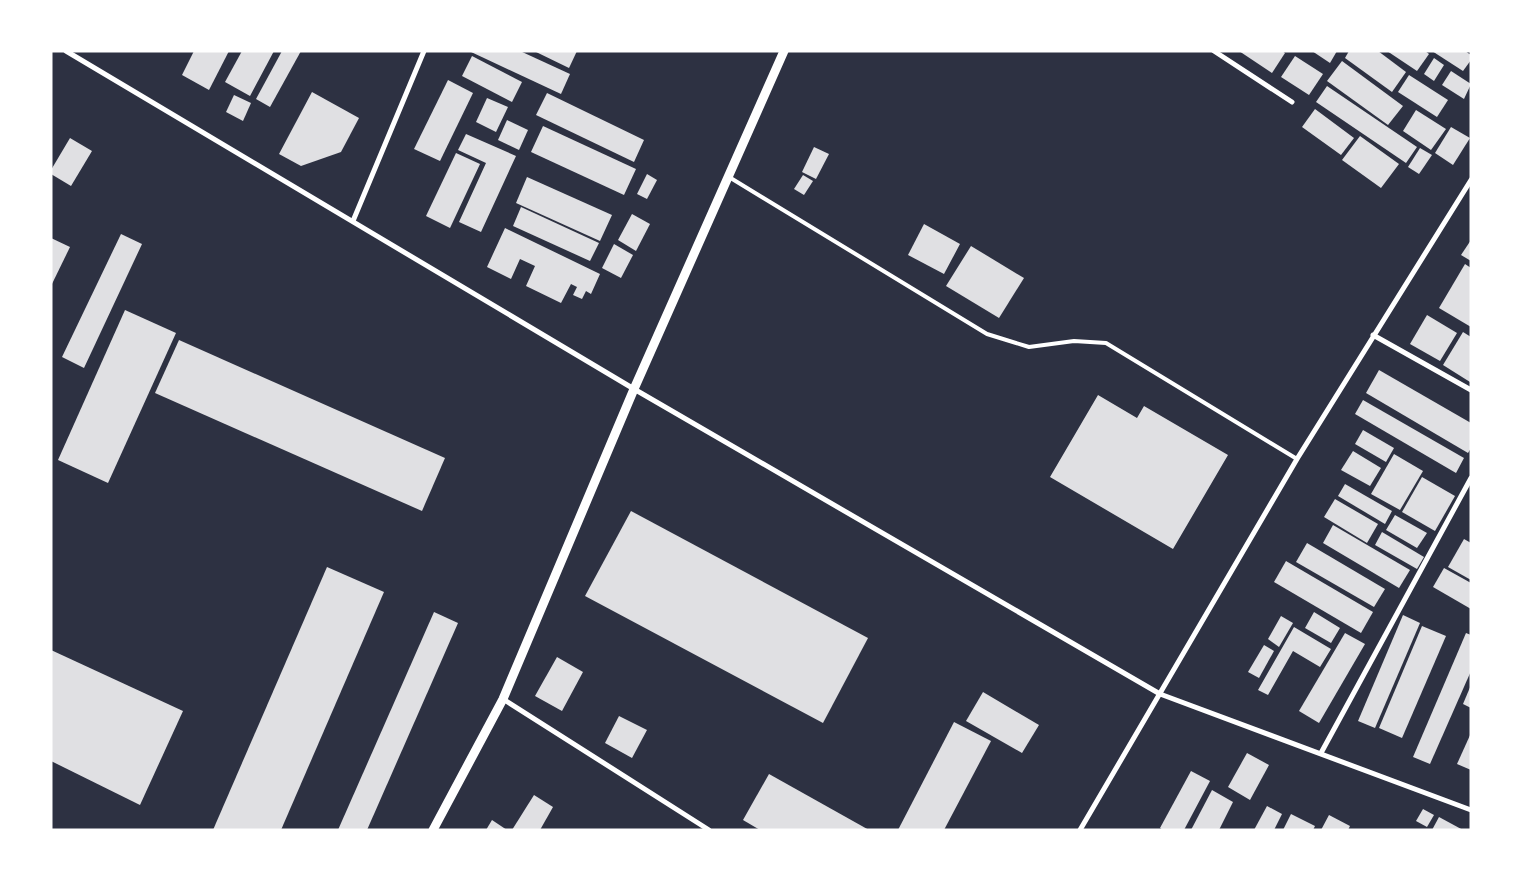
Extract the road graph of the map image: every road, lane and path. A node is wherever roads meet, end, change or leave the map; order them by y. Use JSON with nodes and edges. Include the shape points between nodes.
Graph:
{"nodes":[{"id":1,"x":66,"y":51,"type":"edge"},
{"id":2,"x":424,"y":51,"type":"edge"},
{"id":3,"x":784,"y":51,"type":"edge"},
{"id":4,"x":1214,"y":51,"type":"edge"},
{"id":5,"x":1292,"y":102,"type":"dead end"},
{"id":6,"x":728,"y":176,"type":"junction"},
{"id":7,"x":1471,"y":180,"type":"edge"},
{"id":8,"x":353,"y":221,"type":"junction"},
{"id":9,"x":1373,"y":335,"type":"junction"},
{"id":10,"x":634,"y":389,"type":"junction"},
{"id":11,"x":1471,"y":390,"type":"edge"},
{"id":12,"x":1297,"y":459,"type":"junction"},
{"id":13,"x":1471,"y":478,"type":"edge"},
{"id":14,"x":1160,"y":694,"type":"junction"},
{"id":15,"x":503,"y":699,"type":"junction"},
{"id":16,"x":1321,"y":753,"type":"junction"},
{"id":17,"x":1471,"y":810,"type":"edge"},
{"id":18,"x":433,"y":830,"type":"edge"},
{"id":19,"x":709,"y":830,"type":"edge"},
{"id":20,"x":1080,"y":830,"type":"edge"}],
"edges":[{"from":1,"to":8,"type":"street"},
{"from":2,"to":8,"type":"street"},
{"from":3,"to":6,"type":"street"},
{"from":4,"to":5,"type":"street"},
{"from":6,"to":10,"type":"street"},
{"from":6,"to":12,"type":"lane","via":[[987,334],[1029,348],[1074,341],[1106,342]]},
{"from":7,"to":9,"type":"street"},
{"from":8,"to":10,"type":"street"},
{"from":9,"to":11,"type":"street"},
{"from":9,"to":12,"type":"street"},
{"from":10,"to":14,"type":"street"},
{"from":10,"to":15,"type":"street"},
{"from":12,"to":14,"type":"street"},
{"from":13,"to":16,"type":"street"},
{"from":14,"to":16,"type":"street"},
{"from":14,"to":20,"type":"street"},
{"from":15,"to":18,"type":"street"},
{"from":15,"to":19,"type":"street"},
{"from":16,"to":17,"type":"street"}]}
